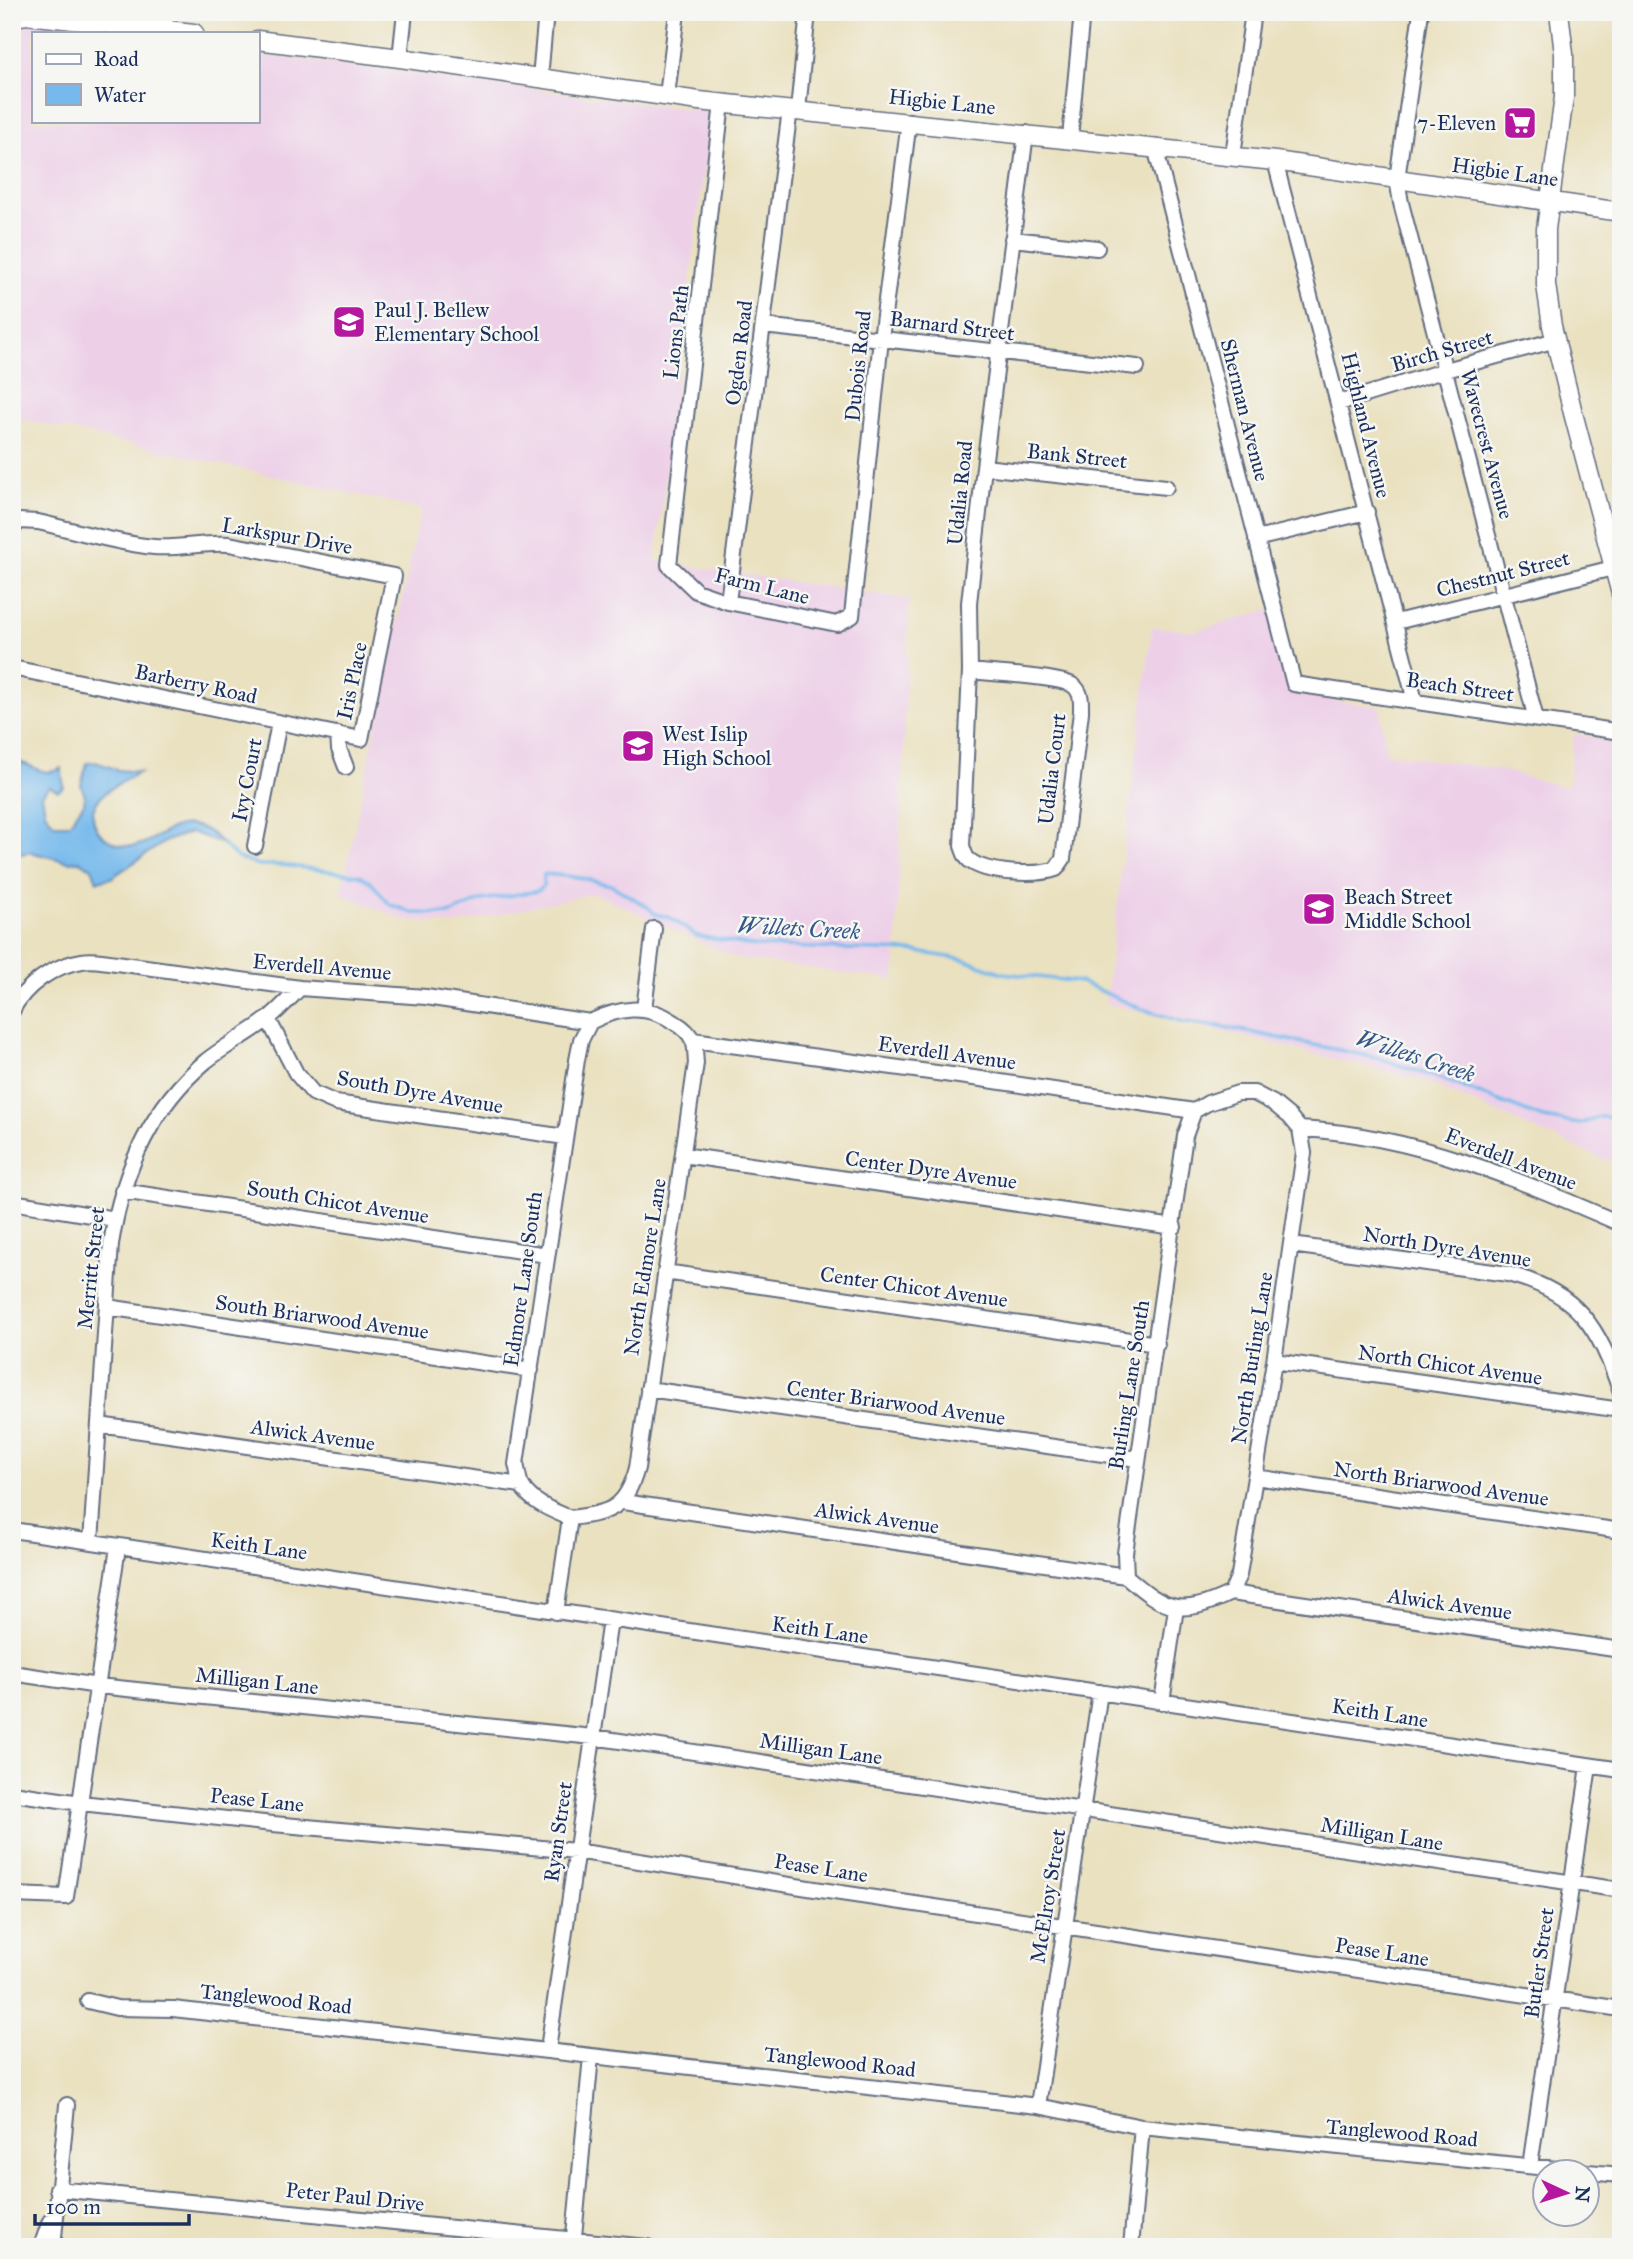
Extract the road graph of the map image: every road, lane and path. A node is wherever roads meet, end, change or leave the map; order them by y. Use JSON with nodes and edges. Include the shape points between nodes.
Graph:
{"nodes":[{"id":1,"x":405,"y":12,"type":"edge"},
{"id":2,"x":546,"y":12,"type":"edge"},
{"id":3,"x":677,"y":12,"type":"edge"},
{"id":4,"x":808,"y":12,"type":"edge"},
{"id":5,"x":1082,"y":12,"type":"edge"},
{"id":6,"x":1253,"y":12,"type":"edge"},
{"id":7,"x":1421,"y":12,"type":"edge"},
{"id":8,"x":1559,"y":12,"type":"edge"},
{"id":9,"x":19,"y":15,"type":"edge"},
{"id":10,"x":166,"y":21,"type":"edge"},
{"id":11,"x":192,"y":32,"type":"edge"},
{"id":12,"x":259,"y":40,"type":"edge"},
{"id":13,"x":400,"y":58,"type":"junction"},
{"id":14,"x":540,"y":78,"type":"junction"},
{"id":15,"x":667,"y":96,"type":"junction"},
{"id":16,"x":722,"y":103,"type":"junction"},
{"id":17,"x":794,"y":109,"type":"junction"},
{"id":18,"x":909,"y":121,"type":"junction"},
{"id":19,"x":1026,"y":133,"type":"junction"},
{"id":20,"x":1070,"y":138,"type":"junction"},
{"id":21,"x":1155,"y":147,"type":"junction"},
{"id":22,"x":1233,"y":155,"type":"junction"},
{"id":23,"x":1275,"y":160,"type":"junction"},
{"id":24,"x":1397,"y":179,"type":"junction"},
{"id":25,"x":1550,"y":201,"type":"junction"},
{"id":26,"x":1621,"y":212,"type":"edge"},
{"id":27,"x":1012,"y":239,"type":"junction"},
{"id":28,"x":1097,"y":248,"type":"dead end"},
{"id":29,"x":763,"y":326,"type":"junction"},
{"id":30,"x":881,"y":338,"type":"junction"},
{"id":31,"x":1556,"y":340,"type":"junction"},
{"id":32,"x":998,"y":353,"type":"junction"},
{"id":33,"x":1137,"y":367,"type":"dead end"},
{"id":34,"x":1446,"y":370,"type":"junction"},
{"id":35,"x":1339,"y":403,"type":"junction"},
{"id":36,"x":984,"y":467,"type":"junction"},
{"id":37,"x":1166,"y":486,"type":"dead end"},
{"id":38,"x":1367,"y":512,"type":"junction"},
{"id":39,"x":12,"y":530,"type":"edge"},
{"id":40,"x":1256,"y":539,"type":"junction"},
{"id":41,"x":669,"y":565,"type":"joint"},
{"id":42,"x":1617,"y":567,"type":"edge"},
{"id":43,"x":394,"y":576,"type":"joint"},
{"id":44,"x":1621,"y":594,"type":"edge"},
{"id":45,"x":1505,"y":595,"type":"junction"},
{"id":46,"x":728,"y":602,"type":"junction"},
{"id":47,"x":852,"y":616,"type":"joint"},
{"id":48,"x":1396,"y":622,"type":"junction"},
{"id":49,"x":12,"y":668,"type":"edge"},
{"id":50,"x":970,"y":671,"type":"junction"},
{"id":51,"x":1294,"y":684,"type":"joint"},
{"id":52,"x":1415,"y":701,"type":"junction"},
{"id":53,"x":1536,"y":719,"type":"junction"},
{"id":54,"x":279,"y":723,"type":"junction"},
{"id":55,"x":1621,"y":732,"type":"edge"},
{"id":56,"x":338,"y":734,"type":"junction"},
{"id":57,"x":346,"y":767,"type":"dead end"},
{"id":58,"x":255,"y":846,"type":"dead end"},
{"id":59,"x":967,"y":859,"type":"joint"},
{"id":60,"x":654,"y":929,"type":"dead end"},
{"id":61,"x":300,"y":988,"type":"junction"},
{"id":62,"x":644,"y":1009,"type":"junction"},
{"id":63,"x":12,"y":1011,"type":"edge"},
{"id":64,"x":268,"y":1019,"type":"junction"},
{"id":65,"x":590,"y":1022,"type":"junction"},
{"id":66,"x":693,"y":1040,"type":"junction"},
{"id":67,"x":1194,"y":1111,"type":"junction"},
{"id":68,"x":1300,"y":1129,"type":"junction"},
{"id":69,"x":565,"y":1137,"type":"junction"},
{"id":70,"x":683,"y":1155,"type":"junction"},
{"id":71,"x":122,"y":1191,"type":"junction"},
{"id":72,"x":12,"y":1202,"type":"edge"},
{"id":73,"x":115,"y":1219,"type":"junction"},
{"id":74,"x":1621,"y":1224,"type":"edge"},
{"id":75,"x":1174,"y":1227,"type":"junction"},
{"id":76,"x":1291,"y":1245,"type":"junction"},
{"id":77,"x":547,"y":1255,"type":"junction"},
{"id":78,"x":665,"y":1272,"type":"junction"},
{"id":79,"x":107,"y":1307,"type":"junction"},
{"id":80,"x":1157,"y":1344,"type":"junction"},
{"id":81,"x":1274,"y":1361,"type":"junction"},
{"id":82,"x":531,"y":1370,"type":"junction"},
{"id":83,"x":648,"y":1389,"type":"junction"},
{"id":84,"x":1621,"y":1393,"type":"edge"},
{"id":85,"x":1621,"y":1410,"type":"edge"},
{"id":86,"x":99,"y":1425,"type":"junction"},
{"id":87,"x":1138,"y":1459,"type":"junction"},
{"id":88,"x":1255,"y":1477,"type":"junction"},
{"id":89,"x":521,"y":1486,"type":"junction"},
{"id":90,"x":623,"y":1502,"type":"junction"},
{"id":91,"x":570,"y":1518,"type":"junction"},
{"id":92,"x":12,"y":1531,"type":"edge"},
{"id":93,"x":1621,"y":1531,"type":"edge"},
{"id":94,"x":91,"y":1542,"type":"junction"},
{"id":95,"x":118,"y":1546,"type":"junction"},
{"id":96,"x":1126,"y":1576,"type":"junction"},
{"id":97,"x":1231,"y":1593,"type":"junction"},
{"id":98,"x":1176,"y":1608,"type":"junction"},
{"id":99,"x":556,"y":1612,"type":"junction"},
{"id":100,"x":610,"y":1620,"type":"junction"},
{"id":101,"x":1621,"y":1650,"type":"edge"},
{"id":102,"x":12,"y":1674,"type":"edge"},
{"id":103,"x":98,"y":1686,"type":"junction"},
{"id":104,"x":1100,"y":1692,"type":"junction"},
{"id":105,"x":1161,"y":1702,"type":"junction"},
{"id":106,"x":593,"y":1737,"type":"junction"},
{"id":107,"x":1589,"y":1766,"type":"junction"},
{"id":108,"x":1621,"y":1770,"type":"edge"},
{"id":109,"x":12,"y":1793,"type":"edge"},
{"id":110,"x":81,"y":1803,"type":"junction"},
{"id":111,"x":1082,"y":1808,"type":"junction"},
{"id":112,"x":576,"y":1851,"type":"junction"},
{"id":113,"x":1572,"y":1883,"type":"junction"},
{"id":114,"x":1621,"y":1890,"type":"edge"},
{"id":115,"x":12,"y":1895,"type":"edge"},
{"id":116,"x":1064,"y":1925,"type":"junction"},
{"id":117,"x":1554,"y":2000,"type":"junction"},
{"id":118,"x":88,"y":2001,"type":"dead end"},
{"id":119,"x":1621,"y":2009,"type":"edge"},
{"id":120,"x":548,"y":2049,"type":"junction"},
{"id":121,"x":591,"y":2056,"type":"junction"},
{"id":122,"x":67,"y":2105,"type":"dead end"},
{"id":123,"x":1038,"y":2106,"type":"junction"},
{"id":124,"x":1142,"y":2127,"type":"junction"},
{"id":125,"x":1530,"y":2166,"type":"joint"},
{"id":126,"x":1602,"y":2173,"type":"edge"},
{"id":127,"x":1621,"y":2175,"type":"edge"},
{"id":128,"x":57,"y":2196,"type":"junction"},
{"id":129,"x":573,"y":2243,"type":"edge"},
{"id":130,"x":41,"y":2247,"type":"edge"},
{"id":131,"x":53,"y":2247,"type":"edge"},
{"id":132,"x":648,"y":2247,"type":"edge"},
{"id":133,"x":1131,"y":2247,"type":"edge"}],
"edges":[{"from":1,"to":13,"type":"street"},
{"from":2,"to":14,"type":"street"},
{"from":3,"to":15,"type":"street"},
{"from":4,"to":17,"type":"street","name":"Ogden Road"},
{"from":5,"to":20,"type":"street"},
{"from":6,"to":22,"type":"street"},
{"from":7,"to":24,"type":"street","name":"Wavecrest Avenue"},
{"from":8,"to":25,"type":"main road","via":[[1564,97]]},
{"from":9,"to":10,"type":"main road"},
{"from":10,"to":11,"type":"main road"},
{"from":12,"to":13,"type":"main road","name":"Higbie Lane"},
{"from":13,"to":14,"type":"main road","name":"Higbie Lane"},
{"from":14,"to":15,"type":"main road","name":"Higbie Lane"},
{"from":15,"to":16,"type":"main road","name":"Higbie Lane"},
{"from":16,"to":17,"type":"main road","name":"Higbie Lane"},
{"from":16,"to":41,"type":"street","name":"Lions Path"},
{"from":17,"to":18,"type":"main road","name":"Higbie Lane"},
{"from":17,"to":29,"type":"street","name":"Ogden Road"},
{"from":18,"to":19,"type":"main road","name":"Higbie Lane"},
{"from":18,"to":30,"type":"street","name":"Dubois Road"},
{"from":19,"to":20,"type":"main road","name":"Higbie Lane"},
{"from":19,"to":27,"type":"street","name":"Udalia Road"},
{"from":20,"to":21,"type":"main road","name":"Higbie Lane"},
{"from":21,"to":22,"type":"main road","name":"Higbie Lane"},
{"from":21,"to":40,"type":"street","name":"Sherman Avenue"},
{"from":22,"to":23,"type":"main road","name":"Higbie Lane"},
{"from":23,"to":24,"type":"main road","name":"Higbie Lane"},
{"from":23,"to":35,"type":"street","name":"Highland Avenue"},
{"from":24,"to":25,"type":"main road","name":"Higbie Lane"},
{"from":24,"to":34,"type":"street","name":"Wavecrest Avenue"},
{"from":25,"to":26,"type":"main road","name":"Higbie Lane"},
{"from":25,"to":31,"type":"main road","via":[[1545,277]]},
{"from":27,"to":28,"type":"street"},
{"from":27,"to":32,"type":"street","name":"Udalia Road"},
{"from":29,"to":30,"type":"street","name":"Barnard Street"},
{"from":29,"to":46,"type":"street","name":"Ogden Road"},
{"from":30,"to":32,"type":"street","name":"Barnard Street"},
{"from":30,"to":47,"type":"street","name":"Dubois Road"},
{"from":31,"to":34,"type":"street","name":"Birch Street"},
{"from":31,"to":42,"type":"main road"},
{"from":32,"to":33,"type":"street","name":"Barnard Street"},
{"from":32,"to":36,"type":"street","name":"Udalia Road"},
{"from":34,"to":35,"type":"street","name":"Birch Street"},
{"from":34,"to":45,"type":"street","name":"Wavecrest Avenue"},
{"from":35,"to":38,"type":"street","name":"Highland Avenue"},
{"from":36,"to":37,"type":"street","name":"Bank Street"},
{"from":36,"to":50,"type":"street","name":"Udalia Road","via":[[969,603]]},
{"from":38,"to":40,"type":"street"},
{"from":38,"to":48,"type":"street","name":"Highland Avenue"},
{"from":39,"to":43,"type":"street","name":"Larkspur Drive","via":[[19,521],[38,522],[151,547],[229,544]]},
{"from":40,"to":51,"type":"street","name":"Sherman Avenue"},
{"from":41,"to":46,"type":"street","name":"Farm Lane","via":[[696,591]]},
{"from":42,"to":44,"type":"main road"},
{"from":42,"to":45,"type":"street","name":"Chestnut Street"},
{"from":43,"to":56,"type":"street","name":"Iris Place","via":[[361,739]]},
{"from":45,"to":48,"type":"street","name":"Chestnut Street"},
{"from":45,"to":53,"type":"street","name":"Wavecrest Avenue"},
{"from":46,"to":47,"type":"street","name":"Farm Lane","via":[[837,624]]},
{"from":48,"to":52,"type":"street","name":"Highland Avenue"},
{"from":49,"to":54,"type":"street","name":"Barberry Road"},
{"from":50,"to":59,"type":"street","name":"Udalia Road","via":[[962,846]]},
{"from":50,"to":59,"type":"street","name":"Udalia Court","via":[[1072,684],[1081,695],[1081,712],[1063,859],[1056,869],[1033,874],[995,870]]},
{"from":51,"to":52,"type":"street","name":"Beach Street"},
{"from":52,"to":53,"type":"street","name":"Beach Street"},
{"from":53,"to":55,"type":"street","name":"Beach Street"},
{"from":54,"to":56,"type":"street","name":"Barberry Road"},
{"from":54,"to":58,"type":"street","name":"Ivy Court"},
{"from":56,"to":57,"type":"street","name":"Iris Place"},
{"from":60,"to":62,"type":"street"},
{"from":61,"to":63,"type":"street","name":"Everdell Avenue","via":[[82,960],[54,969],[29,988]]},
{"from":61,"to":64,"type":"street","name":"Merritt Street"},
{"from":61,"to":65,"type":"street","name":"Everdell Avenue","via":[[426,998]]},
{"from":62,"to":65,"type":"street","name":"Everdell Avenue","via":[[610,1012]]},
{"from":62,"to":66,"type":"street","via":[[664,1015]]},
{"from":64,"to":69,"type":"street","name":"South Dyre Avenue","via":[[296,1073],[313,1093],[335,1103]]},
{"from":64,"to":71,"type":"street","name":"Merritt Street","via":[[206,1062],[180,1088],[146,1135]]},
{"from":65,"to":69,"type":"street","name":"Edmore Lane South","via":[[581,1040]]},
{"from":66,"to":67,"type":"street","name":"Everdell Avenue"},
{"from":66,"to":70,"type":"street","name":"North Edmore Lane","via":[[696,1063]]},
{"from":67,"to":68,"type":"street","via":[[1238,1093],[1255,1093]]},
{"from":67,"to":75,"type":"street","name":"Burling Lane South","via":[[1185,1136]]},
{"from":68,"to":74,"type":"street","name":"Everdell Avenue","via":[[1405,1143],[1473,1163]]},
{"from":68,"to":76,"type":"street","name":"North Burling Lane","via":[[1304,1153]]},
{"from":69,"to":77,"type":"street","name":"Edmore Lane South"},
{"from":70,"to":75,"type":"street","name":"Center Dyre Avenue"},
{"from":70,"to":78,"type":"street","name":"North Edmore Lane"},
{"from":71,"to":73,"type":"street","name":"Merritt Street"},
{"from":71,"to":77,"type":"street","name":"South Chicot Avenue"},
{"from":72,"to":73,"type":"street"},
{"from":73,"to":79,"type":"street","name":"Merritt Street"},
{"from":75,"to":80,"type":"street","name":"Burling Lane South"},
{"from":76,"to":81,"type":"street","name":"North Burling Lane"},
{"from":76,"to":84,"type":"street","name":"North Dyre Avenue","via":[[1535,1281],[1582,1313],[1600,1338]]},
{"from":77,"to":82,"type":"street","name":"Edmore Lane South"},
{"from":78,"to":80,"type":"street","name":"Center Chicot Avenue"},
{"from":78,"to":83,"type":"street","name":"North Edmore Lane"},
{"from":79,"to":82,"type":"street","name":"South Briarwood Avenue"},
{"from":79,"to":86,"type":"street","name":"Merritt Street"},
{"from":80,"to":87,"type":"street","name":"Burling Lane South"},
{"from":81,"to":85,"type":"street","name":"North Chicot Avenue"},
{"from":81,"to":88,"type":"street","name":"North Burling Lane"},
{"from":82,"to":89,"type":"street","name":"Edmore Lane South","via":[[516,1464]]},
{"from":83,"to":87,"type":"street","name":"Center Briarwood Avenue"},
{"from":83,"to":90,"type":"street","name":"North Edmore Lane","via":[[637,1468]]},
{"from":86,"to":89,"type":"street","name":"Alwick Avenue"},
{"from":86,"to":94,"type":"street","name":"Merritt Street"},
{"from":87,"to":96,"type":"street","name":"Burling Lane South"},
{"from":88,"to":93,"type":"street","name":"North Briarwood Avenue"},
{"from":88,"to":97,"type":"street","name":"North Burling Lane","via":[[1239,1575]]},
{"from":89,"to":91,"type":"street","via":[[544,1506]]},
{"from":90,"to":91,"type":"street","via":[[594,1515]]},
{"from":90,"to":96,"type":"street","name":"Alwick Avenue"},
{"from":91,"to":99,"type":"street"},
{"from":92,"to":94,"type":"street","name":"Keith Lane"},
{"from":94,"to":95,"type":"street","name":"Keith Lane"},
{"from":95,"to":99,"type":"street","name":"Keith Lane"},
{"from":95,"to":103,"type":"street"},
{"from":96,"to":98,"type":"street","via":[[1157,1602]]},
{"from":97,"to":98,"type":"street","via":[[1206,1605]]},
{"from":97,"to":101,"type":"street","name":"Alwick Avenue"},
{"from":98,"to":105,"type":"street"},
{"from":99,"to":100,"type":"street","name":"Keith Lane"},
{"from":100,"to":104,"type":"street","name":"Keith Lane"},
{"from":100,"to":106,"type":"street","name":"Ryan Street"},
{"from":102,"to":103,"type":"street","name":"Milligan Lane"},
{"from":103,"to":106,"type":"street","name":"Milligan Lane"},
{"from":103,"to":110,"type":"street"},
{"from":104,"to":105,"type":"street","name":"Keith Lane"},
{"from":104,"to":111,"type":"street","name":"McElroy Street"},
{"from":105,"to":107,"type":"street","name":"Keith Lane"},
{"from":106,"to":111,"type":"street","name":"Milligan Lane"},
{"from":106,"to":112,"type":"street","name":"Ryan Street"},
{"from":107,"to":108,"type":"street","name":"Keith Lane"},
{"from":107,"to":113,"type":"street","name":"Butler Street"},
{"from":109,"to":110,"type":"street","name":"Pease Lane"},
{"from":110,"to":112,"type":"street","name":"Pease Lane"},
{"from":110,"to":115,"type":"street","via":[[66,1898]]},
{"from":111,"to":113,"type":"street","name":"Milligan Lane"},
{"from":111,"to":116,"type":"street","name":"McElroy Street"},
{"from":112,"to":116,"type":"street","name":"Pease Lane"},
{"from":112,"to":120,"type":"street","name":"Ryan Street"},
{"from":113,"to":114,"type":"street","name":"Milligan Lane"},
{"from":113,"to":117,"type":"street","name":"Butler Street"},
{"from":116,"to":117,"type":"street","name":"Pease Lane"},
{"from":116,"to":123,"type":"street","name":"McElroy Street"},
{"from":117,"to":119,"type":"street","name":"Pease Lane"},
{"from":117,"to":125,"type":"street","name":"Butler Street"},
{"from":118,"to":120,"type":"street","name":"Tanglewood Road","via":[[117,2008],[173,2009]]},
{"from":120,"to":121,"type":"street","name":"Tanglewood Road"},
{"from":121,"to":123,"type":"street","name":"Tanglewood Road"},
{"from":121,"to":129,"type":"street"},
{"from":122,"to":128,"type":"street"},
{"from":123,"to":124,"type":"street","name":"Tanglewood Road"},
{"from":124,"to":125,"type":"street","name":"Tanglewood Road"},
{"from":124,"to":133,"type":"street"},
{"from":126,"to":127,"type":"street","name":"Tanglewood Road"},
{"from":128,"to":129,"type":"street","name":"Peter Paul Drive"},
{"from":128,"to":130,"type":"street"},
{"from":128,"to":131,"type":"street"},
{"from":129,"to":132,"type":"street","name":"Peter Paul Drive"}]}
